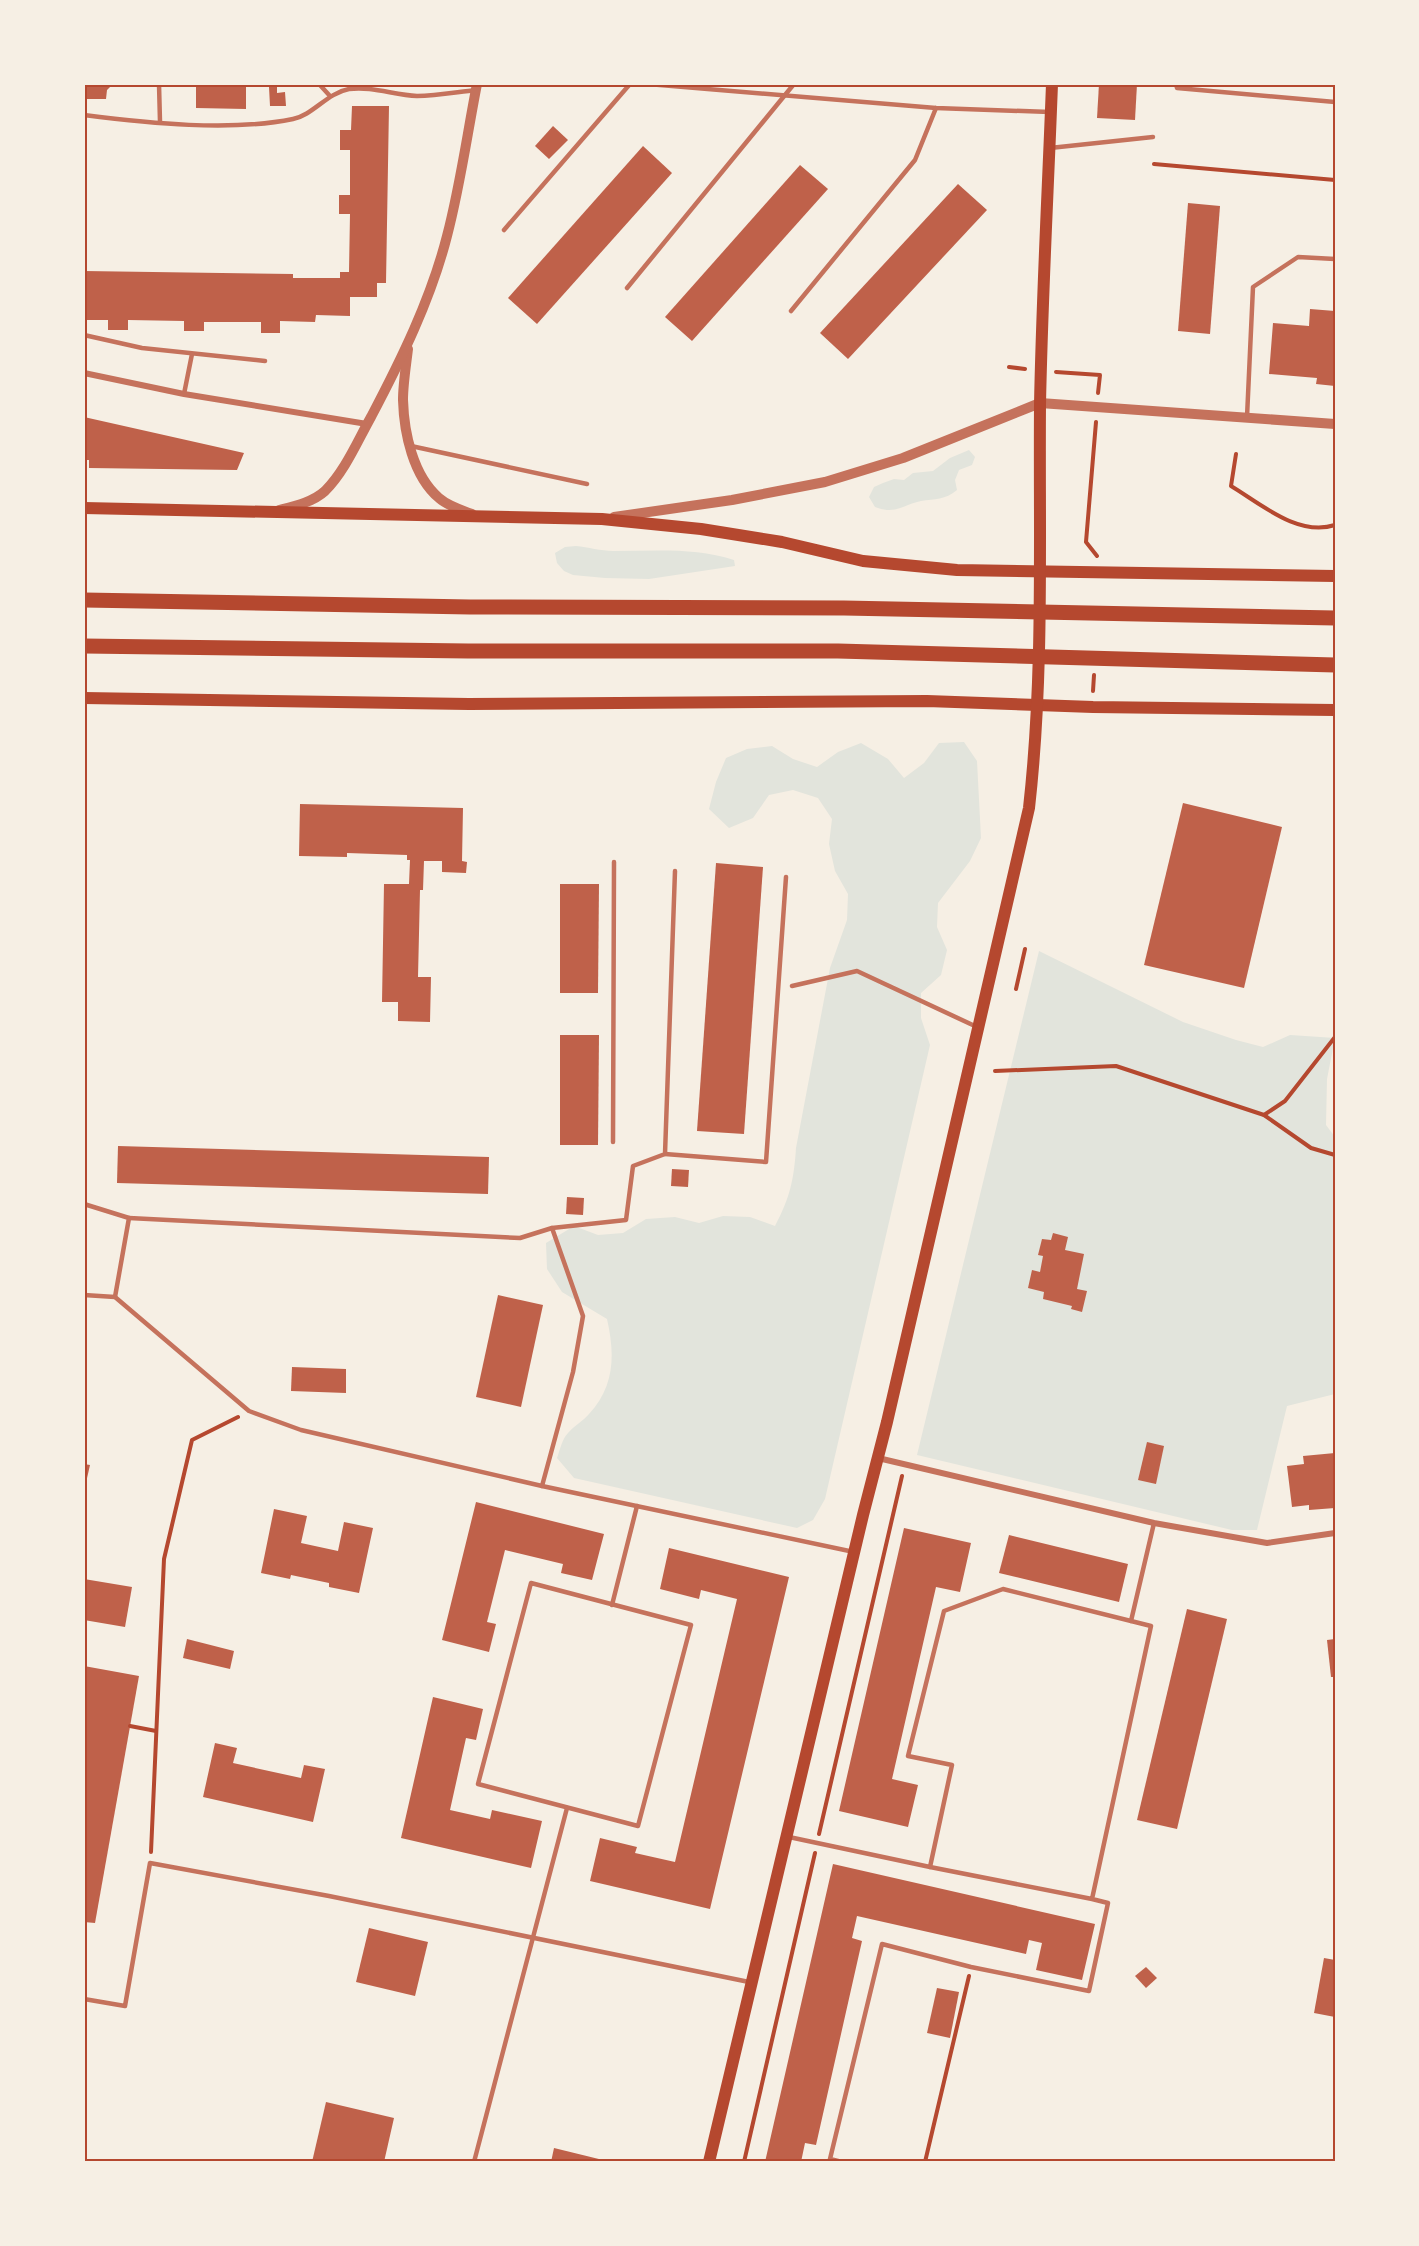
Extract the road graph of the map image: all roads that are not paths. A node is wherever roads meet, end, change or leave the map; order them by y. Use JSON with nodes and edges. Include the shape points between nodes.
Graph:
{"nodes":[{"id":1,"x":159,"y":84,"type":"edge"},
{"id":2,"x":319,"y":84,"type":"edge"},
{"id":3,"x":630,"y":84,"type":"edge"},
{"id":4,"x":648,"y":84,"type":"edge"},
{"id":5,"x":657,"y":84,"type":"edge"},
{"id":6,"x":794,"y":84,"type":"edge"},
{"id":7,"x":1052,"y":84,"type":"edge"},
{"id":8,"x":1176,"y":84,"type":"edge"},
{"id":9,"x":477,"y":87,"type":"edge"},
{"id":10,"x":784,"y":95,"type":"junction"},
{"id":11,"x":330,"y":96,"type":"junction"},
{"id":12,"x":1335,"y":102,"type":"edge"},
{"id":13,"x":936,"y":108,"type":"junction"},
{"id":14,"x":1051,"y":112,"type":"junction"},
{"id":15,"x":84,"y":115,"type":"edge"},
{"id":16,"x":159,"y":122,"type":"junction"},
{"id":17,"x":1153,"y":136,"type":"dead end"},
{"id":18,"x":1050,"y":148,"type":"junction"},
{"id":19,"x":504,"y":230,"type":"dead end"},
{"id":20,"x":1335,"y":259,"type":"edge"},
{"id":21,"x":627,"y":288,"type":"dead end"},
{"id":22,"x":791,"y":311,"type":"dead end"},
{"id":23,"x":84,"y":335,"type":"edge"},
{"id":24,"x":408,"y":340,"type":"junction"},
{"id":25,"x":192,"y":354,"type":"junction"},
{"id":26,"x":265,"y":361,"type":"dead end"},
{"id":27,"x":84,"y":373,"type":"edge"},
{"id":28,"x":184,"y":394,"type":"junction"},
{"id":29,"x":1040,"y":403,"type":"junction"},
{"id":30,"x":1247,"y":417,"type":"junction"},
{"id":31,"x":367,"y":424,"type":"junction"},
{"id":32,"x":1335,"y":424,"type":"edge"},
{"id":33,"x":410,"y":446,"type":"junction"},
{"id":34,"x":587,"y":484,"type":"dead end"},
{"id":35,"x":84,"y":508,"type":"edge"},
{"id":36,"x":273,"y":512,"type":"junction"},
{"id":37,"x":476,"y":515,"type":"junction"},
{"id":38,"x":602,"y":519,"type":"junction"},
{"id":39,"x":1041,"y":572,"type":"junction"},
{"id":40,"x":1335,"y":576,"type":"edge"},
{"id":41,"x":84,"y":600,"type":"edge"},
{"id":42,"x":1335,"y":618,"type":"edge"},
{"id":43,"x":84,"y":646,"type":"edge"},
{"id":44,"x":1335,"y":665,"type":"edge"},
{"id":45,"x":84,"y":698,"type":"edge"},
{"id":46,"x":1038,"y":704,"type":"junction"},
{"id":47,"x":1335,"y":710,"type":"edge"},
{"id":48,"x":614,"y":862,"type":"dead end"},
{"id":49,"x":675,"y":871,"type":"dead end"},
{"id":50,"x":786,"y":877,"type":"dead end"},
{"id":51,"x":792,"y":986,"type":"dead end"},
{"id":52,"x":977,"y":1027,"type":"junction"},
{"id":53,"x":613,"y":1142,"type":"dead end"},
{"id":54,"x":665,"y":1154,"type":"junction"},
{"id":55,"x":84,"y":1204,"type":"edge"},
{"id":56,"x":129,"y":1218,"type":"junction"},
{"id":57,"x":552,"y":1228,"type":"junction"},
{"id":58,"x":84,"y":1295,"type":"edge"},
{"id":59,"x":115,"y":1297,"type":"junction"},
{"id":60,"x":878,"y":1458,"type":"junction"},
{"id":61,"x":542,"y":1486,"type":"junction"},
{"id":62,"x":637,"y":1506,"type":"junction"},
{"id":63,"x":1154,"y":1523,"type":"junction"},
{"id":64,"x":1335,"y":1533,"type":"edge"},
{"id":65,"x":854,"y":1552,"type":"junction"},
{"id":66,"x":612,"y":1605,"type":"junction"},
{"id":67,"x":1131,"y":1621,"type":"junction"},
{"id":68,"x":567,"y":1808,"type":"junction"},
{"id":69,"x":786,"y":1837,"type":"junction"},
{"id":70,"x":930,"y":1867,"type":"junction"},
{"id":71,"x":1092,"y":1899,"type":"junction"},
{"id":72,"x":533,"y":1938,"type":"junction"},
{"id":73,"x":752,"y":1982,"type":"junction"},
{"id":74,"x":84,"y":1999,"type":"edge"},
{"id":75,"x":474,"y":2162,"type":"edge"},
{"id":76,"x":709,"y":2162,"type":"edge"},
{"id":77,"x":842,"y":2162,"type":"edge"}],
"edges":[{"from":1,"to":16,"type":"lane"},
{"from":2,"to":11,"type":"lane"},
{"from":3,"to":19,"type":"lane"},
{"from":4,"to":5,"type":"lane"},
{"from":5,"to":10,"type":"lane"},
{"from":6,"to":10,"type":"lane"},
{"from":7,"to":14,"type":"main road"},
{"from":8,"to":12,"type":"lane","via":[[1177,88]]},
{"from":9,"to":11,"type":"lane","via":[[417,96],[362,88]]},
{"from":9,"to":24,"type":"street","via":[[447,236]]},
{"from":10,"to":13,"type":"lane"},
{"from":10,"to":21,"type":"lane"},
{"from":11,"to":16,"type":"lane","via":[[297,119],[255,124]]},
{"from":13,"to":14,"type":"lane"},
{"from":13,"to":22,"type":"lane","via":[[915,160]]},
{"from":14,"to":18,"type":"main road"},
{"from":15,"to":16,"type":"lane"},
{"from":17,"to":18,"type":"lane"},
{"from":18,"to":29,"type":"main road"},
{"from":20,"to":30,"type":"lane","via":[[1298,257],[1253,287]]},
{"from":23,"to":25,"type":"lane"},
{"from":24,"to":31,"type":"street"},
{"from":24,"to":33,"type":"street","via":[[403,400]]},
{"from":25,"to":26,"type":"lane"},
{"from":25,"to":28,"type":"lane"},
{"from":27,"to":28,"type":"street"},
{"from":28,"to":31,"type":"street"},
{"from":29,"to":30,"type":"street"},
{"from":29,"to":38,"type":"street","via":[[903,458],[825,482]]},
{"from":29,"to":39,"type":"main road"},
{"from":30,"to":32,"type":"street"},
{"from":31,"to":36,"type":"street","via":[[324,492],[303,504]]},
{"from":33,"to":34,"type":"lane"},
{"from":33,"to":37,"type":"street","via":[[425,483],[439,499]]},
{"from":35,"to":36,"type":"main road"},
{"from":36,"to":37,"type":"main road"},
{"from":37,"to":38,"type":"main road"},
{"from":38,"to":39,"type":"main road","via":[[747,536],[863,561],[957,570]]},
{"from":39,"to":40,"type":"main road"},
{"from":39,"to":46,"type":"main road"},
{"from":41,"to":42,"type":"main road"},
{"from":43,"to":44,"type":"main road","via":[[838,651]]},
{"from":45,"to":46,"type":"main road","via":[[469,704]]},
{"from":46,"to":47,"type":"main road"},
{"from":46,"to":52,"type":"main road","via":[[1029,808]]},
{"from":48,"to":53,"type":"lane"},
{"from":49,"to":54,"type":"lane"},
{"from":50,"to":54,"type":"lane","via":[[766,1162]]},
{"from":51,"to":52,"type":"lane","via":[[856,971]]},
{"from":52,"to":60,"type":"main road"},
{"from":54,"to":57,"type":"lane","via":[[633,1166],[626,1220]]},
{"from":55,"to":56,"type":"lane"},
{"from":56,"to":57,"type":"lane","via":[[520,1238]]},
{"from":56,"to":59,"type":"lane"},
{"from":57,"to":61,"type":"lane","via":[[583,1316],[573,1372]]},
{"from":58,"to":59,"type":"lane"},
{"from":59,"to":61,"type":"lane","via":[[249,1411],[301,1430]]},
{"from":60,"to":63,"type":"street"},
{"from":60,"to":65,"type":"main road"},
{"from":61,"to":62,"type":"lane"},
{"from":62,"to":65,"type":"lane"},
{"from":62,"to":66,"type":"lane"},
{"from":63,"to":64,"type":"street","via":[[1268,1543]]},
{"from":63,"to":67,"type":"lane"},
{"from":65,"to":69,"type":"main road"},
{"from":66,"to":68,"type":"lane","via":[[691,1625],[638,1826]]},
{"from":66,"to":68,"type":"lane","via":[[531,1583],[478,1784]]},
{"from":67,"to":70,"type":"lane","via":[[1003,1589],[945,1611],[908,1756],[952,1765]]},
{"from":67,"to":71,"type":"lane","via":[[1151,1626]]},
{"from":68,"to":72,"type":"lane"},
{"from":69,"to":70,"type":"lane"},
{"from":69,"to":73,"type":"main road"},
{"from":70,"to":71,"type":"lane"},
{"from":71,"to":77,"type":"lane","via":[[1108,1903],[1089,1991],[882,1944],[830,2159]]},
{"from":72,"to":73,"type":"lane"},
{"from":72,"to":74,"type":"lane","via":[[150,1863],[125,2006]]},
{"from":72,"to":75,"type":"lane"},
{"from":73,"to":76,"type":"main road"}]}
